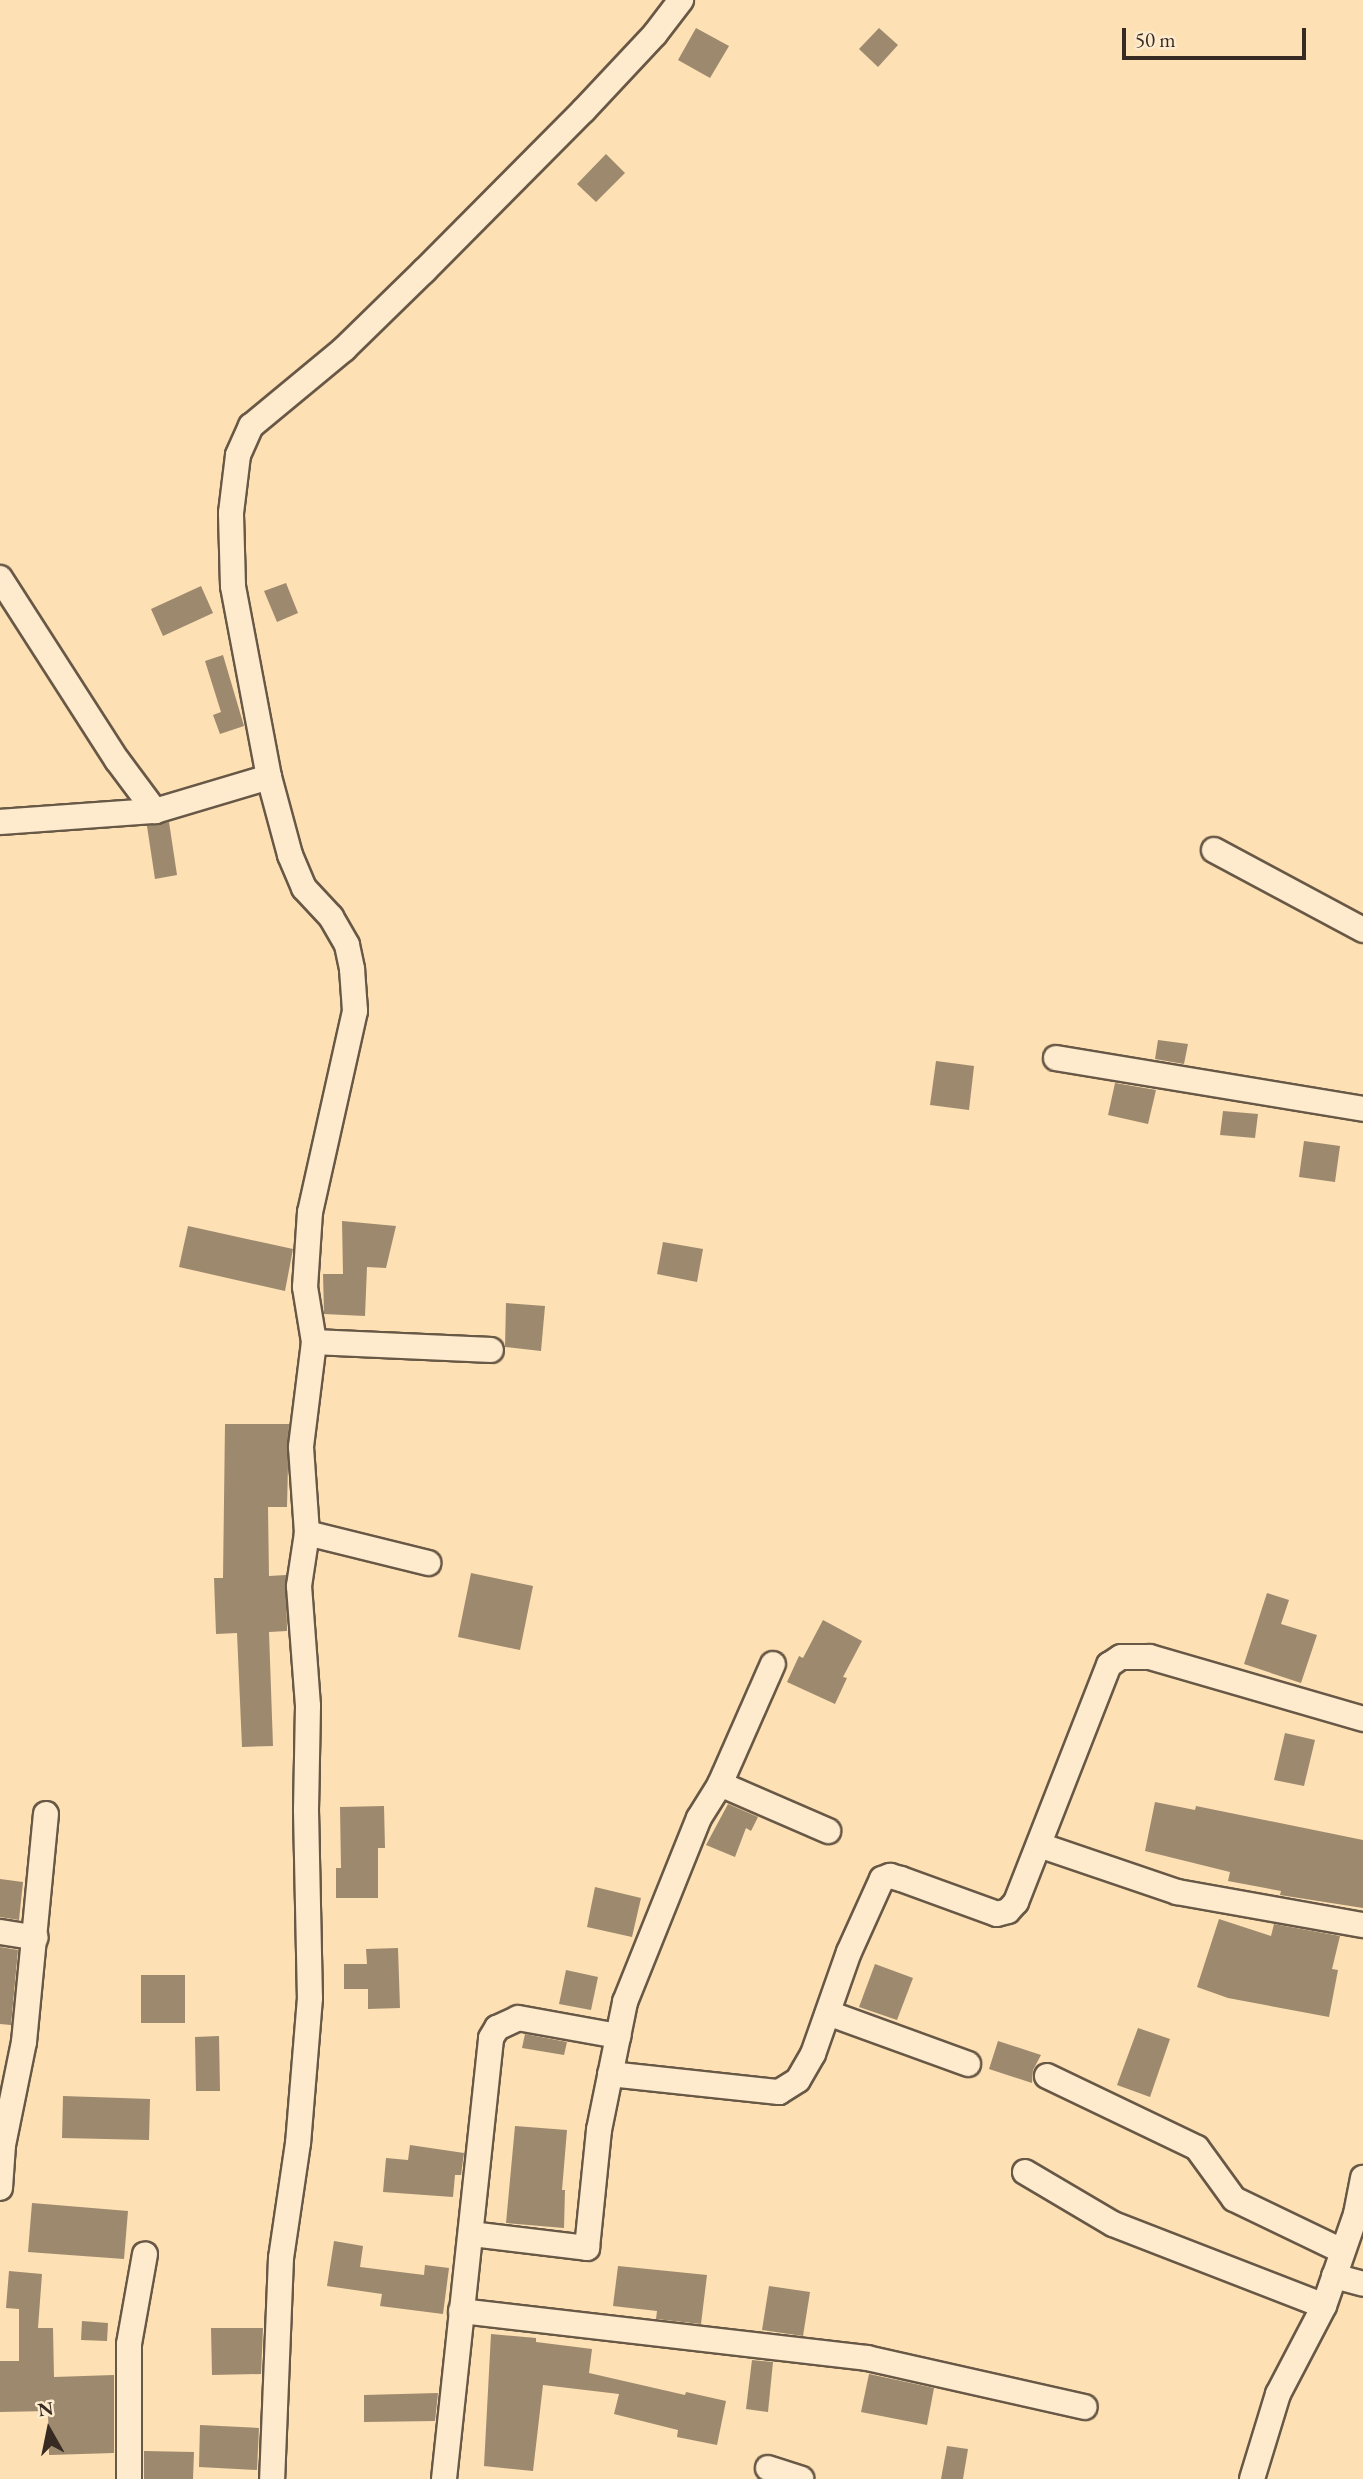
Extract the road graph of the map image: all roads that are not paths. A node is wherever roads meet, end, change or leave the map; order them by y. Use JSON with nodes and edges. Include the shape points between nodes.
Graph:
{"nodes":[{"id":1,"x":681,"y":0,"type":"edge"},
{"id":2,"x":0,"y":578,"type":"edge"},
{"id":3,"x":269,"y":777,"type":"junction"},
{"id":4,"x":155,"y":811,"type":"junction"},
{"id":5,"x":0,"y":822,"type":"edge"},
{"id":6,"x":1214,"y":850,"type":"dead end"},
{"id":7,"x":1363,"y":930,"type":"edge"},
{"id":8,"x":1056,"y":1058,"type":"dead end"},
{"id":9,"x":1363,"y":1109,"type":"edge"},
{"id":10,"x":314,"y":1342,"type":"junction"},
{"id":11,"x":491,"y":1350,"type":"dead end"},
{"id":12,"x":307,"y":1533,"type":"junction"},
{"id":13,"x":428,"y":1563,"type":"dead end"},
{"id":14,"x":773,"y":1664,"type":"dead end"},
{"id":15,"x":1363,"y":1719,"type":"edge"},
{"id":16,"x":720,"y":1784,"type":"junction"},
{"id":17,"x":46,"y":1814,"type":"dead end"},
{"id":18,"x":828,"y":1831,"type":"dead end"},
{"id":19,"x":1040,"y":1845,"type":"junction"},
{"id":20,"x":1363,"y":1925,"type":"edge"},
{"id":21,"x":0,"y":1932,"type":"edge"},
{"id":22,"x":36,"y":1938,"type":"junction"},
{"id":23,"x":828,"y":2013,"type":"junction"},
{"id":24,"x":618,"y":2036,"type":"junction"},
{"id":25,"x":968,"y":2064,"type":"dead end"},
{"id":26,"x":610,"y":2074,"type":"junction"},
{"id":27,"x":1048,"y":2076,"type":"dead end"},
{"id":28,"x":1,"y":2145,"type":"edge"},
{"id":29,"x":1025,"y":2172,"type":"dead end"},
{"id":30,"x":1363,"y":2178,"type":"edge"},
{"id":31,"x":0,"y":2188,"type":"edge"},
{"id":32,"x":472,"y":2234,"type":"junction"},
{"id":33,"x":1342,"y":2251,"type":"junction"},
{"id":34,"x":145,"y":2254,"type":"dead end"},
{"id":35,"x":1334,"y":2276,"type":"junction"},
{"id":36,"x":1363,"y":2284,"type":"edge"},
{"id":37,"x":1324,"y":2306,"type":"junction"},
{"id":38,"x":461,"y":2311,"type":"junction"},
{"id":39,"x":1085,"y":2407,"type":"dead end"},
{"id":40,"x":768,"y":2468,"type":"dead end"},
{"id":41,"x":129,"y":2479,"type":"edge"},
{"id":42,"x":272,"y":2479,"type":"edge"},
{"id":43,"x":444,"y":2479,"type":"edge"},
{"id":44,"x":801,"y":2479,"type":"edge"},
{"id":45,"x":1252,"y":2479,"type":"edge"}],
"edges":[{"from":1,"to":3,"type":"street","via":[[583,111],[424,271],[344,349],[251,426],[238,455],[231,513],[233,586]]},
{"from":2,"to":4,"type":"street"},
{"from":3,"to":4,"type":"street"},
{"from":3,"to":10,"type":"street","via":[[304,888],[331,917],[352,969],[355,1011],[310,1212],[305,1287]]},
{"from":4,"to":5,"type":"street"},
{"from":6,"to":7,"type":"street"},
{"from":8,"to":9,"type":"street"},
{"from":10,"to":11,"type":"street"},
{"from":10,"to":12,"type":"street","via":[[302,1447]]},
{"from":12,"to":13,"type":"street"},
{"from":12,"to":42,"type":"street","via":[[299,1586],[308,1706],[310,1998],[298,2143],[281,2258]]},
{"from":14,"to":16,"type":"street"},
{"from":15,"to":19,"type":"street","via":[[1150,1657],[1121,1657],[1110,1665]]},
{"from":16,"to":18,"type":"street"},
{"from":16,"to":24,"type":"street","via":[[699,1818],[661,1909],[625,2002]]},
{"from":17,"to":22,"type":"street"},
{"from":19,"to":20,"type":"street","via":[[1177,1892]]},
{"from":19,"to":23,"type":"street","via":[[1016,1902],[998,1914],[901,1879],[882,1879]]},
{"from":21,"to":22,"type":"street"},
{"from":22,"to":28,"type":"street","via":[[24,2042]]},
{"from":23,"to":25,"type":"street"},
{"from":23,"to":26,"type":"street","via":[[798,2080],[779,2092]]},
{"from":24,"to":26,"type":"street"},
{"from":24,"to":32,"type":"street","via":[[518,2018],[497,2028],[491,2038]]},
{"from":26,"to":32,"type":"street","via":[[599,2130],[587,2248]]},
{"from":27,"to":33,"type":"street","via":[[1198,2148],[1234,2199]]},
{"from":28,"to":31,"type":"street"},
{"from":29,"to":37,"type":"street","via":[[1113,2224]]},
{"from":30,"to":33,"type":"street"},
{"from":32,"to":38,"type":"street"},
{"from":33,"to":35,"type":"street"},
{"from":34,"to":41,"type":"street","via":[[129,2344]]},
{"from":35,"to":36,"type":"street"},
{"from":35,"to":37,"type":"street"},
{"from":37,"to":45,"type":"street","via":[[1278,2394]]},
{"from":38,"to":39,"type":"street","via":[[867,2358]]},
{"from":38,"to":43,"type":"street"},
{"from":40,"to":44,"type":"street"}]}
